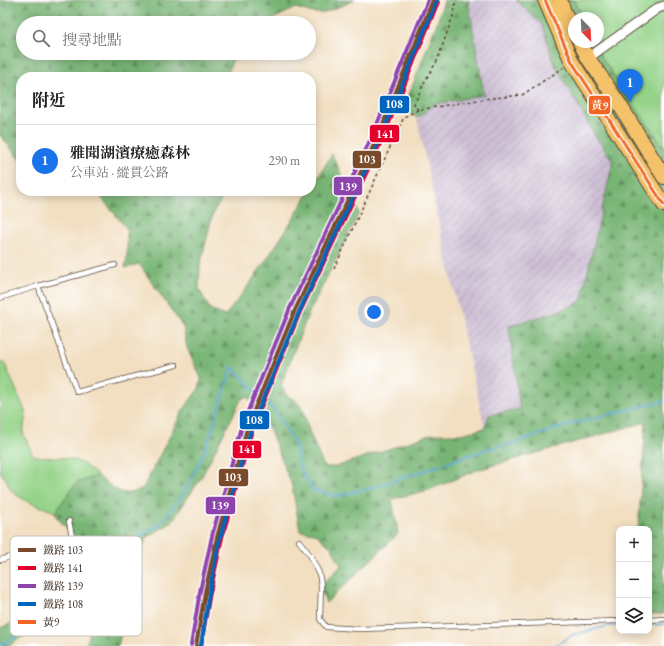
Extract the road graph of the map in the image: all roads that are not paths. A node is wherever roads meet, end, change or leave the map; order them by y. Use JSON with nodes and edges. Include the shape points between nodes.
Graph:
{"nodes":[{"id":1,"x":545,"y":0,"type":"edge"},
{"id":2,"x":560,"y":0,"type":"edge"},
{"id":3,"x":664,"y":6,"type":"edge"},
{"id":4,"x":568,"y":20,"type":"edge"},
{"id":5,"x":583,"y":48,"type":"edge"},
{"id":6,"x":588,"y":58,"type":"junction"},
{"id":7,"x":636,"y":132,"type":"junction"},
{"id":8,"x":624,"y":145,"type":"junction"},
{"id":9,"x":664,"y":177,"type":"edge"},
{"id":10,"x":664,"y":205,"type":"edge"},
{"id":11,"x":115,"y":265,"type":"dead end"},
{"id":12,"x":38,"y":286,"type":"junction"},
{"id":13,"x":0,"y":298,"type":"edge"},
{"id":14,"x":176,"y":365,"type":"dead end"},
{"id":15,"x":68,"y":521,"type":"dead end"},
{"id":16,"x":72,"y":536,"type":"edge"},
{"id":17,"x":299,"y":541,"type":"dead end"},
{"id":18,"x":10,"y":557,"type":"edge"},
{"id":19,"x":0,"y":560,"type":"edge"},
{"id":20,"x":664,"y":619,"type":"edge"},
{"id":21,"x":652,"y":620,"type":"edge"},
{"id":22,"x":616,"y":621,"type":"edge"}],
"edges":[{"from":1,"to":8,"type":"main road","via":[[572,62]]},
{"from":2,"to":4,"type":"main road"},
{"from":3,"to":6,"type":"street"},
{"from":5,"to":6,"type":"main road"},
{"from":6,"to":7,"type":"main road"},
{"from":7,"to":8,"type":"main road"},
{"from":7,"to":9,"type":"main road"},
{"from":8,"to":10,"type":"main road"},
{"from":11,"to":12,"type":"lane"},
{"from":12,"to":13,"type":"lane"},
{"from":12,"to":14,"type":"lane","via":[[77,392]]},
{"from":15,"to":16,"type":"lane"},
{"from":17,"to":22,"type":"lane","via":[[319,573],[320,619],[326,627]]},
{"from":18,"to":19,"type":"lane"},
{"from":20,"to":21,"type":"lane"}]}
